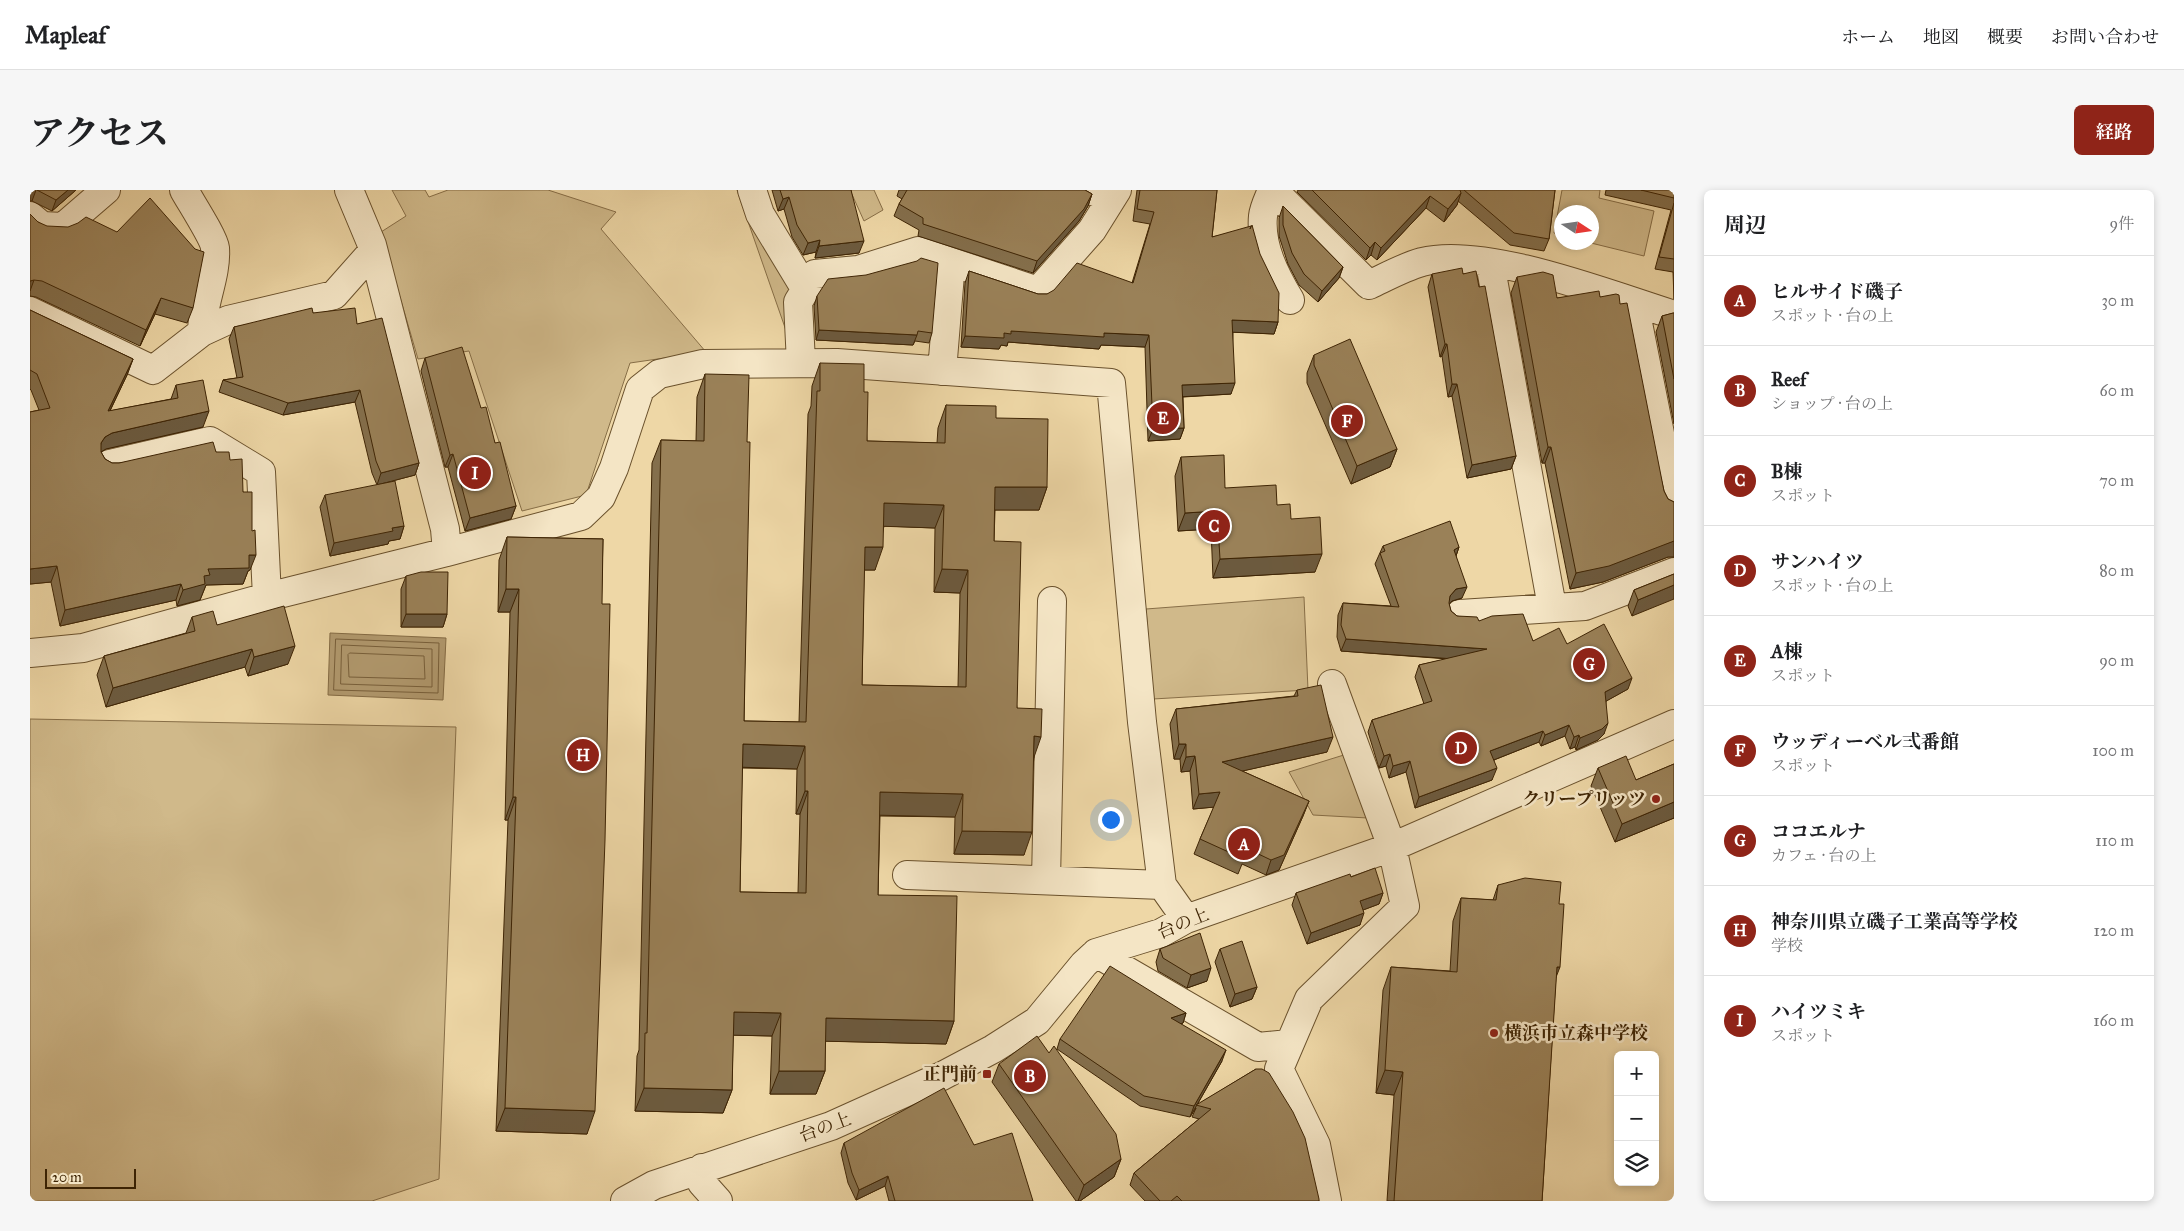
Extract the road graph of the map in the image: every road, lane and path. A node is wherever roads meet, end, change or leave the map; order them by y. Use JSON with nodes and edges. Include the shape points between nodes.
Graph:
{"nodes":[{"id":1,"x":106,"y":190,"type":"edge"},
{"id":2,"x":184,"y":190,"type":"edge"},
{"id":3,"x":349,"y":190,"type":"edge"},
{"id":4,"x":752,"y":190,"type":"edge"},
{"id":5,"x":1273,"y":190,"type":"edge"},
{"id":6,"x":1106,"y":193,"type":"edge"},
{"id":7,"x":30,"y":216,"type":"edge"},
{"id":8,"x":373,"y":251,"type":"junction"},
{"id":9,"x":951,"y":262,"type":"junction"},
{"id":10,"x":1490,"y":262,"type":"junction"},
{"id":11,"x":806,"y":290,"type":"junction"},
{"id":12,"x":1290,"y":300,"type":"dead end"},
{"id":13,"x":1634,"y":303,"type":"junction"},
{"id":14,"x":30,"y":311,"type":"edge"},
{"id":15,"x":1674,"y":315,"type":"edge"},
{"id":16,"x":202,"y":332,"type":"junction"},
{"id":17,"x":801,"y":363,"type":"junction"},
{"id":18,"x":942,"y":371,"type":"junction"},
{"id":19,"x":110,"y":464,"type":"edge"},
{"id":20,"x":1674,"y":504,"type":"edge"},
{"id":21,"x":447,"y":552,"type":"junction"},
{"id":22,"x":1674,"y":572,"type":"edge"},
{"id":23,"x":267,"y":597,"type":"junction"},
{"id":24,"x":1052,"y":601,"type":"dead end"},
{"id":25,"x":1552,"y":607,"type":"junction"},
{"id":26,"x":1460,"y":614,"type":"edge"},
{"id":27,"x":30,"y":653,"type":"edge"},
{"id":28,"x":1332,"y":684,"type":"dead end"},
{"id":29,"x":1674,"y":724,"type":"edge"},
{"id":30,"x":1392,"y":847,"type":"junction"},
{"id":31,"x":907,"y":875,"type":"dead end"},
{"id":32,"x":1046,"y":880,"type":"junction"},
{"id":33,"x":1162,"y":885,"type":"junction"},
{"id":34,"x":1186,"y":919,"type":"junction"},
{"id":35,"x":1096,"y":953,"type":"junction"},
{"id":36,"x":1290,"y":1044,"type":"junction"},
{"id":37,"x":702,"y":1168,"type":"junction"},
{"id":38,"x":626,"y":1201,"type":"edge"},
{"id":39,"x":718,"y":1201,"type":"edge"},
{"id":40,"x":1327,"y":1201,"type":"edge"}],
"edges":[{"from":1,"to":7,"type":"street","via":[[63,227],[42,226]]},
{"from":2,"to":16,"type":"street","via":[[215,246]]},
{"from":3,"to":8,"type":"street"},
{"from":4,"to":11,"type":"street","via":[[760,214]]},
{"from":5,"to":10,"type":"street","via":[[1369,285],[1422,262],[1467,259]]},
{"from":5,"to":12,"type":"street","via":[[1263,215],[1264,240],[1276,276]]},
{"from":6,"to":9,"type":"street","via":[[1092,230],[1038,291]]},
{"from":8,"to":16,"type":"street","via":[[334,295],[228,320]]},
{"from":8,"to":21,"type":"street","via":[[446,529]]},
{"from":9,"to":11,"type":"street","via":[[918,251],[858,270],[815,274]]},
{"from":9,"to":18,"type":"street"},
{"from":10,"to":13,"type":"street"},
{"from":10,"to":25,"type":"street"},
{"from":11,"to":17,"type":"street","via":[[798,302]]},
{"from":13,"to":15,"type":"street"},
{"from":13,"to":20,"type":"street"},
{"from":14,"to":16,"type":"street","via":[[153,370]]},
{"from":17,"to":18,"type":"street"},
{"from":17,"to":21,"type":"street","via":[[703,364],[659,374],[640,389],[601,497],[581,516]]},
{"from":18,"to":33,"type":"street","via":[[1111,383],[1142,722]]},
{"from":19,"to":23,"type":"street","via":[[210,441],[261,472]]},
{"from":21,"to":23,"type":"street"},
{"from":22,"to":25,"type":"street","via":[[1585,606]]},
{"from":23,"to":27,"type":"street","via":[[84,648]]},
{"from":24,"to":32,"type":"street"},
{"from":25,"to":26,"type":"street"},
{"from":28,"to":30,"type":"street"},
{"from":29,"to":30,"type":"street","name":"台の上"},
{"from":30,"to":34,"type":"street","name":"台の上"},
{"from":30,"to":36,"type":"street","via":[[1405,906],[1309,999]]},
{"from":31,"to":32,"type":"street"},
{"from":32,"to":33,"type":"street"},
{"from":33,"to":34,"type":"street"},
{"from":34,"to":35,"type":"street","name":"台の上","via":[[1161,933]]},
{"from":35,"to":36,"type":"street","via":[[1258,1047]]},
{"from":35,"to":37,"type":"street","name":"台の上","via":[[1037,1021],[994,1049],[858,1115]]},
{"from":36,"to":40,"type":"street","via":[[1279,1069],[1316,1145]]},
{"from":37,"to":38,"type":"street","name":"台の上","via":[[654,1185]]},
{"from":37,"to":39,"type":"street","via":[[702,1183]]}]}
